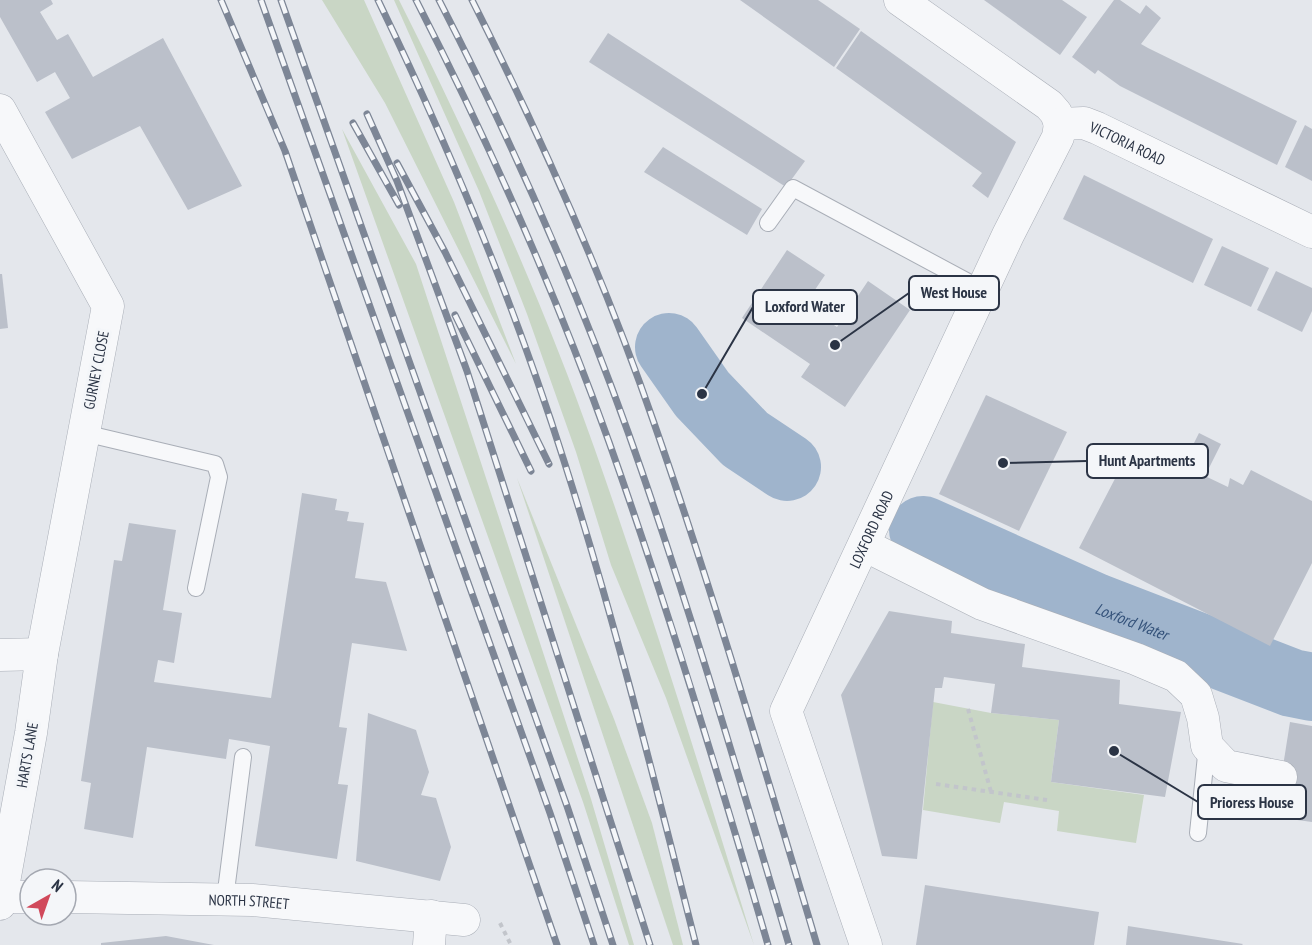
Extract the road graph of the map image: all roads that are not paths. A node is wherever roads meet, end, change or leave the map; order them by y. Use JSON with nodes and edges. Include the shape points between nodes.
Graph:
{"nodes":[{"id":1,"x":900,"y":0,"type":"edge"},
{"id":2,"x":0,"y":110,"type":"edge"},
{"id":3,"x":1060,"y":124,"type":"junction"},
{"id":4,"x":10,"y":149,"type":"edge"},
{"id":5,"x":768,"y":223,"type":"dead end"},
{"id":6,"x":1312,"y":232,"type":"edge"},
{"id":7,"x":983,"y":290,"type":"junction"},
{"id":8,"x":84,"y":433,"type":"junction"},
{"id":9,"x":864,"y":545,"type":"junction"},
{"id":10,"x":196,"y":588,"type":"dead end"},
{"id":11,"x":42,"y":654,"type":"junction"},
{"id":12,"x":0,"y":655,"type":"edge"},
{"id":13,"x":1207,"y":746,"type":"junction"},
{"id":14,"x":243,"y":757,"type":"dead end"},
{"id":15,"x":1281,"y":777,"type":"dead end"},
{"id":16,"x":1198,"y":833,"type":"dead end"},
{"id":17,"x":78,"y":897,"type":"edge"},
{"id":18,"x":11,"y":899,"type":"edge"},
{"id":19,"x":225,"y":899,"type":"junction"},
{"id":20,"x":464,"y":920,"type":"dead end"},
{"id":21,"x":430,"y":931,"type":"edge"},
{"id":22,"x":866,"y":945,"type":"edge"}],
"edges":[{"from":1,"to":3,"type":"street","via":[[1049,105]]},
{"from":2,"to":4,"type":"street","name":"GURNEY CLOSE"},
{"from":3,"to":6,"type":"street","name":"VICTORIA ROAD","via":[[1084,123],[1097,128]]},
{"from":3,"to":7,"type":"street","name":"LOXFORD ROAD","via":[[1058,137]]},
{"from":4,"to":8,"type":"street","name":"GURNEY CLOSE","via":[[108,306]]},
{"from":5,"to":7,"type":"lane","via":[[793,188]]},
{"from":7,"to":9,"type":"street","name":"LOXFORD ROAD"},
{"from":8,"to":10,"type":"lane","via":[[215,464],[219,477]]},
{"from":8,"to":11,"type":"street","name":"GURNEY CLOSE"},
{"from":9,"to":13,"type":"street","via":[[982,604],[1176,676],[1196,694]]},
{"from":9,"to":22,"type":"street","name":"LOXFORD ROAD","via":[[786,711]]},
{"from":11,"to":12,"type":"street"},
{"from":11,"to":18,"type":"street","name":"HARTS LANE"},
{"from":13,"to":15,"type":"street","via":[[1226,766]]},
{"from":13,"to":16,"type":"lane"},
{"from":14,"to":19,"type":"lane"},
{"from":17,"to":19,"type":"street","name":"NORTH STREET"},
{"from":19,"to":21,"type":"street","name":"NORTH STREET"},
{"from":20,"to":21,"type":"street","name":"NORTH STREET"}]}
